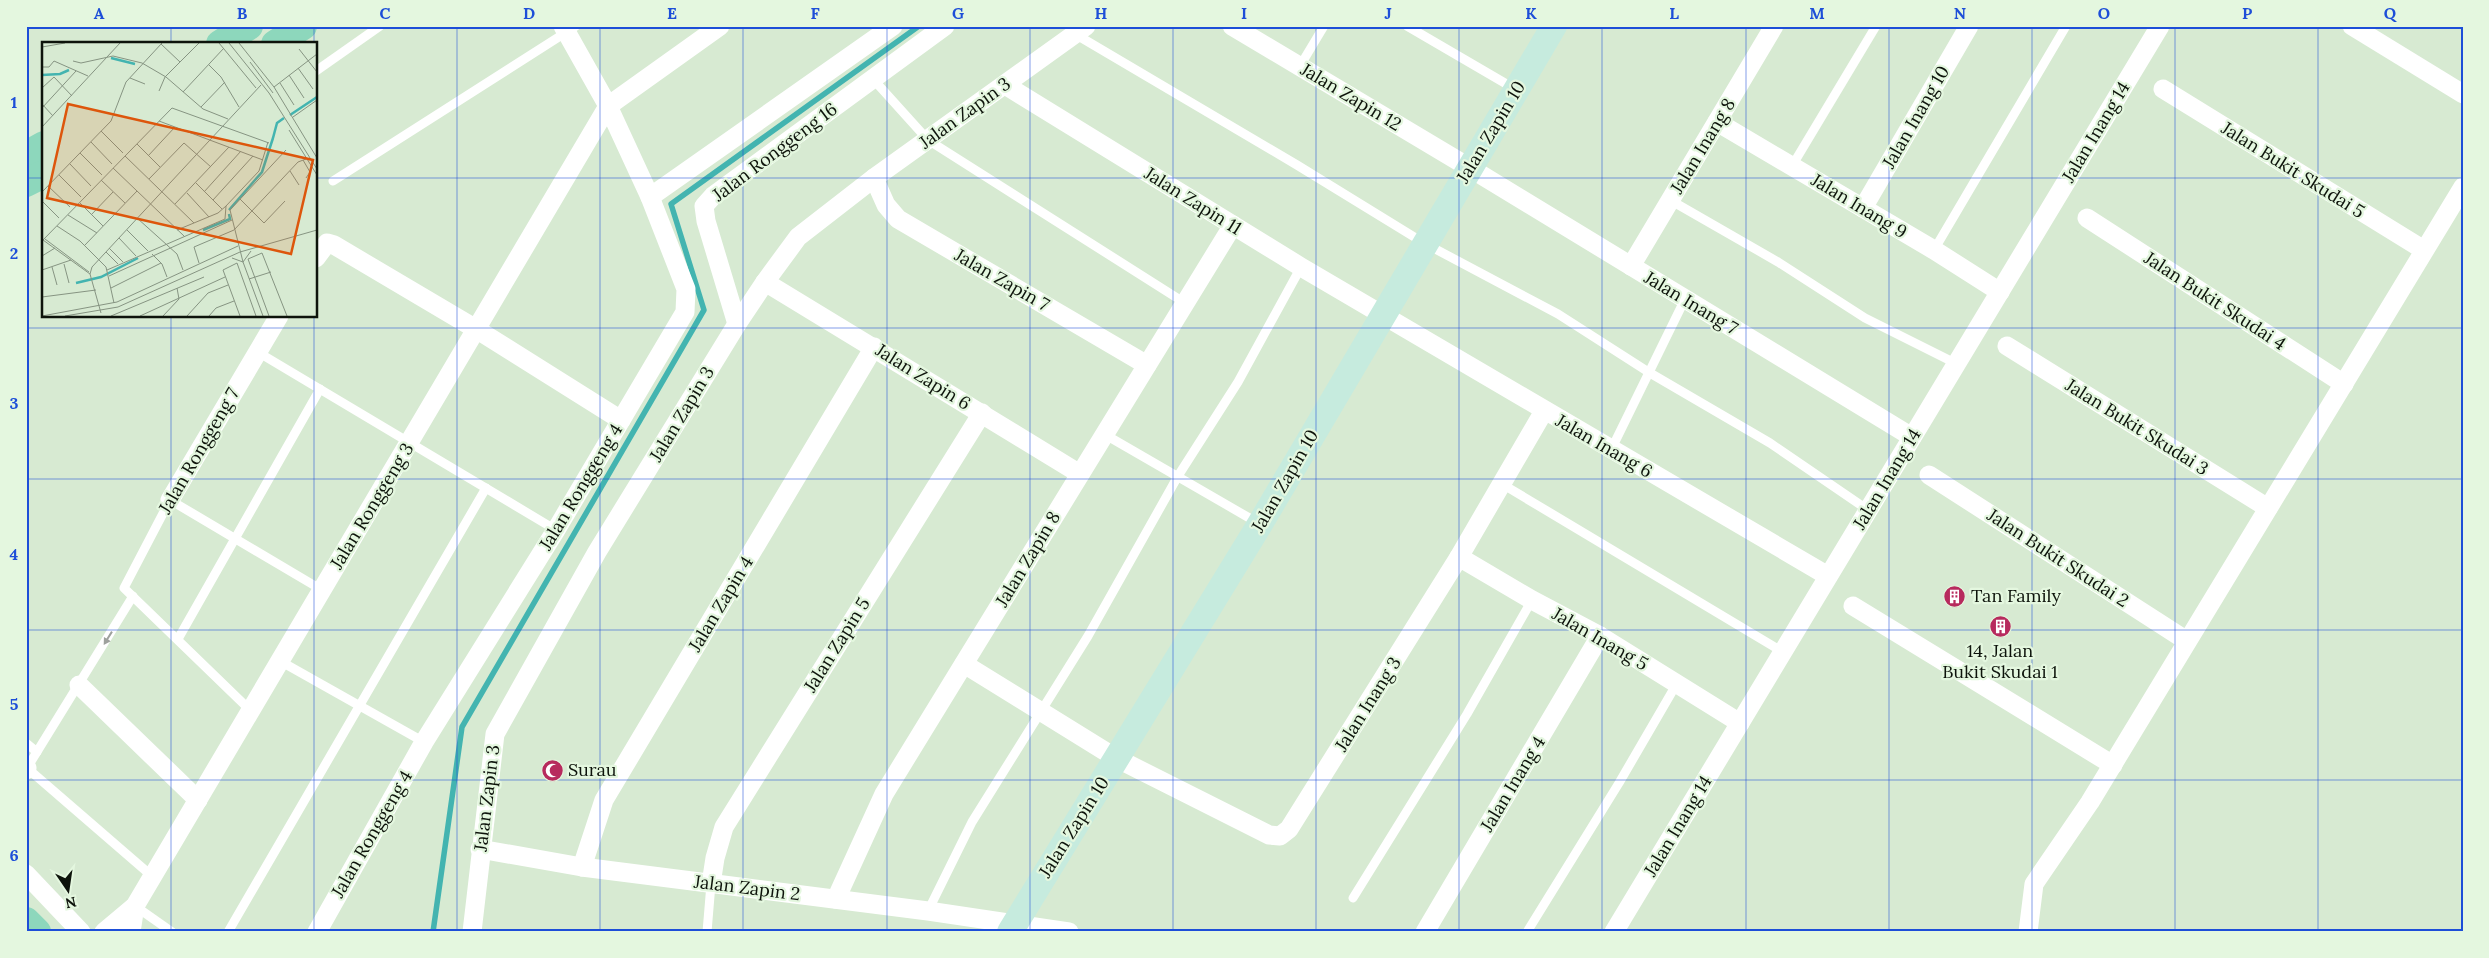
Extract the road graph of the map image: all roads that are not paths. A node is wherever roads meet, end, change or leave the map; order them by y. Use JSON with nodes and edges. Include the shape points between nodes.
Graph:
{"nodes":[{"id":1,"x":249,"y":26,"type":"edge"},
{"id":2,"x":303,"y":26,"type":"edge"},
{"id":3,"x":380,"y":26,"type":"edge"},
{"id":4,"x":720,"y":26,"type":"edge"},
{"id":5,"x":945,"y":26,"type":"edge"},
{"id":6,"x":1232,"y":26,"type":"edge"},
{"id":7,"x":1324,"y":26,"type":"edge"},
{"id":8,"x":1407,"y":26,"type":"edge"},
{"id":9,"x":1554,"y":26,"type":"edge"},
{"id":10,"x":1774,"y":26,"type":"edge"},
{"id":11,"x":1876,"y":26,"type":"edge"},
{"id":12,"x":1969,"y":26,"type":"edge"},
{"id":13,"x":2066,"y":26,"type":"edge"},
{"id":14,"x":2352,"y":26,"type":"edge"},
{"id":15,"x":2158,"y":27,"type":"edge"},
{"id":16,"x":568,"y":28,"type":"edge"},
{"id":17,"x":883,"y":29,"type":"edge"},
{"id":18,"x":1081,"y":30,"type":"edge"},
{"id":19,"x":223,"y":42,"type":"edge"},
{"id":20,"x":279,"y":42,"type":"edge"},
{"id":21,"x":1300,"y":66,"type":"junction"},
{"id":22,"x":318,"y":69,"type":"edge"},
{"id":23,"x":873,"y":79,"type":"junction"},
{"id":24,"x":1005,"y":85,"type":"junction"},
{"id":25,"x":1515,"y":89,"type":"junction"},
{"id":26,"x":2162,"y":89,"type":"dead end"},
{"id":27,"x":2463,"y":94,"type":"edge"},
{"id":28,"x":608,"y":106,"type":"junction"},
{"id":29,"x":1717,"y":122,"type":"junction"},
{"id":30,"x":928,"y":140,"type":"junction"},
{"id":31,"x":42,"y":146,"type":"edge"},
{"id":32,"x":26,"y":155,"type":"edge"},
{"id":33,"x":1792,"y":166,"type":"junction"},
{"id":34,"x":1470,"y":168,"type":"junction"},
{"id":35,"x":42,"y":175,"type":"edge"},
{"id":36,"x":874,"y":178,"type":"junction"},
{"id":37,"x":333,"y":181,"type":"dead end"},
{"id":38,"x":26,"y":183,"type":"edge"},
{"id":39,"x":2463,"y":187,"type":"edge"},
{"id":40,"x":650,"y":197,"type":"junction"},
{"id":41,"x":1670,"y":200,"type":"junction"},
{"id":42,"x":1863,"y":208,"type":"junction"},
{"id":43,"x":2087,"y":218,"type":"dead end"},
{"id":44,"x":1232,"y":225,"type":"junction"},
{"id":45,"x":1424,"y":243,"type":"junction"},
{"id":46,"x":322,"y":250,"type":"edge"},
{"id":47,"x":1934,"y":250,"type":"junction"},
{"id":48,"x":2424,"y":250,"type":"junction"},
{"id":49,"x":1631,"y":266,"type":"junction"},
{"id":50,"x":1301,"y":267,"type":"junction"},
{"id":51,"x":765,"y":282,"type":"junction"},
{"id":52,"x":2000,"y":292,"type":"junction"},
{"id":53,"x":1685,"y":299,"type":"junction"},
{"id":54,"x":1185,"y":303,"type":"junction"},
{"id":55,"x":1382,"y":313,"type":"junction"},
{"id":56,"x":278,"y":318,"type":"edge"},
{"id":57,"x":737,"y":324,"type":"junction"},
{"id":58,"x":476,"y":329,"type":"junction"},
{"id":59,"x":2007,"y":346,"type":"dead end"},
{"id":60,"x":874,"y":347,"type":"junction"},
{"id":61,"x":256,"y":351,"type":"junction"},
{"id":62,"x":1956,"y":364,"type":"junction"},
{"id":63,"x":1147,"y":365,"type":"junction"},
{"id":64,"x":1650,"y":373,"type":"junction"},
{"id":65,"x":2344,"y":384,"type":"junction"},
{"id":66,"x":320,"y":389,"type":"junction"},
{"id":67,"x":1544,"y":411,"type":"junction"},
{"id":68,"x":982,"y":413,"type":"junction"},
{"id":69,"x":621,"y":420,"type":"junction"},
{"id":70,"x":1104,"y":434,"type":"junction"},
{"id":71,"x":1912,"y":437,"type":"junction"},
{"id":72,"x":409,"y":442,"type":"junction"},
{"id":73,"x":1610,"y":450,"type":"junction"},
{"id":74,"x":1080,"y":474,"type":"junction"},
{"id":75,"x":1930,"y":475,"type":"dead end"},
{"id":76,"x":1178,"y":476,"type":"junction"},
{"id":77,"x":1502,"y":484,"type":"junction"},
{"id":78,"x":486,"y":488,"type":"junction"},
{"id":79,"x":170,"y":500,"type":"junction"},
{"id":80,"x":2268,"y":508,"type":"junction"},
{"id":81,"x":1868,"y":510,"type":"junction"},
{"id":82,"x":1260,"y":524,"type":"junction"},
{"id":83,"x":556,"y":530,"type":"junction"},
{"id":84,"x":236,"y":538,"type":"junction"},
{"id":85,"x":1459,"y":557,"type":"junction"},
{"id":86,"x":1828,"y":576,"type":"junction"},
{"id":87,"x":322,"y":590,"type":"junction"},
{"id":88,"x":133,"y":596,"type":"junction"},
{"id":89,"x":1532,"y":600,"type":"junction"},
{"id":90,"x":1853,"y":606,"type":"dead end"},
{"id":91,"x":1600,"y":636,"type":"junction"},
{"id":92,"x":178,"y":639,"type":"junction"},
{"id":93,"x":2188,"y":641,"type":"junction"},
{"id":94,"x":1783,"y":652,"type":"junction"},
{"id":95,"x":280,"y":661,"type":"junction"},
{"id":96,"x":964,"y":664,"type":"junction"},
{"id":97,"x":79,"y":684,"type":"junction"},
{"id":98,"x":1676,"y":685,"type":"junction"},
{"id":99,"x":359,"y":706,"type":"junction"},
{"id":100,"x":251,"y":711,"type":"junction"},
{"id":101,"x":1041,"y":712,"type":"junction"},
{"id":102,"x":1740,"y":723,"type":"junction"},
{"id":103,"x":424,"y":742,"type":"junction"},
{"id":104,"x":26,"y":743,"type":"edge"},
{"id":105,"x":1116,"y":758,"type":"junction"},
{"id":106,"x":30,"y":763,"type":"edge"},
{"id":107,"x":2113,"y":764,"type":"junction"},
{"id":108,"x":198,"y":800,"type":"junction"},
{"id":109,"x":480,"y":849,"type":"junction"},
{"id":110,"x":582,"y":867,"type":"junction"},
{"id":111,"x":26,"y":874,"type":"edge"},
{"id":112,"x":153,"y":877,"type":"junction"},
{"id":113,"x":711,"y":884,"type":"junction"},
{"id":114,"x":1353,"y":898,"type":"dead end"},
{"id":115,"x":836,"y":899,"type":"junction"},
{"id":116,"x":135,"y":906,"type":"junction"},
{"id":117,"x":928,"y":911,"type":"junction"},
{"id":118,"x":26,"y":921,"type":"edge"},
{"id":119,"x":1012,"y":929,"type":"edge"},
{"id":120,"x":37,"y":932,"type":"edge"},
{"id":121,"x":81,"y":932,"type":"edge"},
{"id":122,"x":104,"y":932,"type":"edge"},
{"id":123,"x":131,"y":932,"type":"edge"},
{"id":124,"x":172,"y":932,"type":"edge"},
{"id":125,"x":228,"y":932,"type":"edge"},
{"id":126,"x":317,"y":932,"type":"edge"},
{"id":127,"x":472,"y":932,"type":"edge"},
{"id":128,"x":707,"y":932,"type":"edge"},
{"id":129,"x":1069,"y":932,"type":"edge"},
{"id":130,"x":1425,"y":932,"type":"edge"},
{"id":131,"x":1527,"y":932,"type":"edge"},
{"id":132,"x":1614,"y":932,"type":"edge"},
{"id":133,"x":2028,"y":932,"type":"edge"}],
"edges":[{"from":1,"to":19,"type":"main road"},
{"from":2,"to":20,"type":"main road"},
{"from":3,"to":22,"type":"lane"},
{"from":4,"to":28,"type":"street"},
{"from":5,"to":23,"type":"street","name":"Jalan Ronggeng 16"},
{"from":6,"to":21,"type":"street","name":"Jalan Zapin 12"},
{"from":7,"to":21,"type":"lane"},
{"from":8,"to":25,"type":"lane"},
{"from":9,"to":25,"type":"street","name":"Jalan Zapin 10"},
{"from":10,"to":29,"type":"street","name":"Jalan Inang 8"},
{"from":11,"to":33,"type":"lane"},
{"from":12,"to":42,"type":"street","name":"Jalan Inang 10"},
{"from":13,"to":47,"type":"lane"},
{"from":14,"to":27,"type":"street"},
{"from":15,"to":52,"type":"street","name":"Jalan Inang 14"},
{"from":16,"to":28,"type":"street","name":"Jalan Ronggeng 4"},
{"from":16,"to":37,"type":"lane"},
{"from":17,"to":40,"type":"street","name":"Jalan Ronggeng 16"},
{"from":18,"to":24,"type":"street","name":"Jalan Zapin 3"},
{"from":18,"to":45,"type":"lane"},
{"from":21,"to":34,"type":"street","name":"Jalan Zapin 12"},
{"from":23,"to":30,"type":"lane"},
{"from":23,"to":57,"type":"street","name":"Jalan Ronggeng 16","via":[[713,196],[704,206]]},
{"from":24,"to":30,"type":"street","name":"Jalan Zapin 3"},
{"from":24,"to":44,"type":"street","name":"Jalan Zapin 11"},
{"from":25,"to":34,"type":"street","name":"Jalan Zapin 10"},
{"from":26,"to":48,"type":"street","name":"Jalan Bukit Skudai 5"},
{"from":28,"to":40,"type":"street","name":"Jalan Ronggeng 4"},
{"from":28,"to":58,"type":"street","name":"Jalan Ronggeng 3"},
{"from":29,"to":33,"type":"street","name":"Jalan Inang 9"},
{"from":29,"to":41,"type":"street","name":"Jalan Inang 8"},
{"from":30,"to":36,"type":"street","name":"Jalan Zapin 3"},
{"from":30,"to":54,"type":"lane"},
{"from":31,"to":32,"type":"main road"},
{"from":33,"to":42,"type":"street","name":"Jalan Inang 9"},
{"from":34,"to":45,"type":"street","name":"Jalan Zapin 10"},
{"from":34,"to":49,"type":"street","name":"Jalan Inang 7"},
{"from":35,"to":38,"type":"main road"},
{"from":36,"to":51,"type":"street","name":"Jalan Zapin 3","via":[[798,237]]},
{"from":36,"to":63,"type":"street","name":"Jalan Zapin 7","via":[[886,205],[898,219]]},
{"from":39,"to":48,"type":"street"},
{"from":40,"to":69,"type":"street","name":"Jalan Ronggeng 4","via":[[686,289],[685,312]]},
{"from":41,"to":49,"type":"street","name":"Jalan Inang 8"},
{"from":41,"to":62,"type":"lane","via":[[1778,262],[1865,318]]},
{"from":42,"to":47,"type":"street","name":"Jalan Inang 9"},
{"from":43,"to":65,"type":"street","name":"Jalan Bukit Skudai 4"},
{"from":44,"to":50,"type":"street","name":"Jalan Zapin 11"},
{"from":44,"to":54,"type":"street","name":"Jalan Zapin 8"},
{"from":45,"to":55,"type":"street","name":"Jalan Zapin 10"},
{"from":45,"to":64,"type":"lane","via":[[1558,314]]},
{"from":46,"to":58,"type":"street"},
{"from":47,"to":52,"type":"street","name":"Jalan Inang 9"},
{"from":48,"to":65,"type":"street"},
{"from":49,"to":53,"type":"street","name":"Jalan Inang 7"},
{"from":50,"to":55,"type":"street","name":"Jalan Zapin 11"},
{"from":50,"to":76,"type":"lane","via":[[1238,382]]},
{"from":51,"to":57,"type":"street","name":"Jalan Zapin 3"},
{"from":51,"to":60,"type":"street","name":"Jalan Zapin 6"},
{"from":52,"to":62,"type":"street","name":"Jalan Inang 14"},
{"from":53,"to":64,"type":"lane"},
{"from":53,"to":71,"type":"street","name":"Jalan Inang 7"},
{"from":54,"to":63,"type":"street","name":"Jalan Zapin 8"},
{"from":55,"to":67,"type":"street","name":"Jalan Inang 6"},
{"from":55,"to":82,"type":"street","name":"Jalan Zapin 10"},
{"from":56,"to":61,"type":"street","name":"Jalan Ronggeng 7"},
{"from":57,"to":109,"type":"street","name":"Jalan Zapin 3","via":[[597,552],[495,734]]},
{"from":58,"to":69,"type":"street"},
{"from":58,"to":72,"type":"street","name":"Jalan Ronggeng 3"},
{"from":59,"to":80,"type":"street","name":"Jalan Bukit Skudai 3"},
{"from":60,"to":68,"type":"street","name":"Jalan Zapin 6"},
{"from":60,"to":110,"type":"street","name":"Jalan Zapin 4","via":[[604,800]]},
{"from":61,"to":66,"type":"lane"},
{"from":61,"to":79,"type":"street","name":"Jalan Ronggeng 7"},
{"from":62,"to":71,"type":"street","name":"Jalan Inang 14"},
{"from":63,"to":70,"type":"street","name":"Jalan Zapin 8"},
{"from":64,"to":73,"type":"lane"},
{"from":64,"to":81,"type":"lane","via":[[1770,443]]},
{"from":65,"to":80,"type":"street"},
{"from":66,"to":72,"type":"lane"},
{"from":66,"to":84,"type":"lane"},
{"from":67,"to":73,"type":"street","name":"Jalan Inang 6"},
{"from":67,"to":77,"type":"street","name":"Jalan Inang 3"},
{"from":68,"to":74,"type":"street","name":"Jalan Zapin 6"},
{"from":68,"to":113,"type":"street","name":"Jalan Zapin 5","via":[[724,827]]},
{"from":69,"to":83,"type":"street","name":"Jalan Ronggeng 4"},
{"from":70,"to":74,"type":"street","name":"Jalan Zapin 8"},
{"from":70,"to":76,"type":"lane"},
{"from":71,"to":81,"type":"street","name":"Jalan Inang 14"},
{"from":72,"to":78,"type":"lane"},
{"from":72,"to":87,"type":"street","name":"Jalan Ronggeng 3"},
{"from":73,"to":86,"type":"street","name":"Jalan Inang 6"},
{"from":74,"to":96,"type":"street","name":"Jalan Zapin 8"},
{"from":75,"to":93,"type":"street","name":"Jalan Bukit Skudai 2"},
{"from":76,"to":82,"type":"lane"},
{"from":76,"to":101,"type":"lane"},
{"from":77,"to":85,"type":"street","name":"Jalan Inang 3"},
{"from":77,"to":94,"type":"lane"},
{"from":78,"to":83,"type":"lane"},
{"from":78,"to":99,"type":"lane"},
{"from":79,"to":84,"type":"lane"},
{"from":79,"to":88,"type":"lane","name":"Jalan Ronggeng 7","via":[[124,588]]},
{"from":80,"to":93,"type":"street"},
{"from":81,"to":86,"type":"street","name":"Jalan Inang 14"},
{"from":82,"to":105,"type":"street","name":"Jalan Zapin 10"},
{"from":83,"to":103,"type":"street","name":"Jalan Ronggeng 4"},
{"from":84,"to":87,"type":"lane"},
{"from":84,"to":92,"type":"lane"},
{"from":85,"to":89,"type":"street","name":"Jalan Inang 5"},
{"from":85,"to":105,"type":"street","name":"Jalan Inang 3","via":[[1289,829],[1280,836],[1269,835]]},
{"from":86,"to":94,"type":"street","name":"Jalan Inang 14"},
{"from":87,"to":95,"type":"street","name":"Jalan Ronggeng 3"},
{"from":88,"to":92,"type":"lane"},
{"from":88,"to":97,"type":"lane","one_way":true},
{"from":89,"to":91,"type":"street","name":"Jalan Inang 5"},
{"from":89,"to":114,"type":"lane","via":[[1467,714]]},
{"from":90,"to":107,"type":"street"},
{"from":91,"to":98,"type":"street","name":"Jalan Inang 5"},
{"from":91,"to":130,"type":"street","name":"Jalan Inang 4"},
{"from":92,"to":100,"type":"lane"},
{"from":93,"to":107,"type":"street"},
{"from":94,"to":102,"type":"street","name":"Jalan Inang 14"},
{"from":95,"to":99,"type":"lane"},
{"from":95,"to":100,"type":"street","name":"Jalan Ronggeng 3"},
{"from":96,"to":101,"type":"street","name":"Jalan Inang 3"},
{"from":96,"to":115,"type":"street","name":"Jalan Zapin 8","via":[[884,794]]},
{"from":97,"to":106,"type":"lane"},
{"from":97,"to":108,"type":"street"},
{"from":98,"to":102,"type":"street","name":"Jalan Inang 5"},
{"from":98,"to":131,"type":"lane"},
{"from":99,"to":103,"type":"lane"},
{"from":99,"to":125,"type":"lane"},
{"from":100,"to":108,"type":"street","name":"Jalan Ronggeng 3"},
{"from":101,"to":105,"type":"street","name":"Jalan Inang 3"},
{"from":101,"to":117,"type":"lane","via":[[972,822]]},
{"from":102,"to":132,"type":"street","name":"Jalan Inang 14"},
{"from":103,"to":126,"type":"street","name":"Jalan Ronggeng 4"},
{"from":104,"to":106,"type":"lane"},
{"from":105,"to":119,"type":"street","name":"Jalan Zapin 10"},
{"from":106,"to":112,"type":"lane"},
{"from":107,"to":133,"type":"street","via":[[2034,884]]},
{"from":108,"to":112,"type":"street","name":"Jalan Ronggeng 3"},
{"from":109,"to":110,"type":"street","name":"Jalan Zapin 2"},
{"from":109,"to":127,"type":"street","name":"Jalan Zapin 3"},
{"from":110,"to":113,"type":"street","name":"Jalan Zapin 2"},
{"from":111,"to":121,"type":"street"},
{"from":112,"to":116,"type":"street","name":"Jalan Ronggeng 3"},
{"from":113,"to":115,"type":"street","name":"Jalan Zapin 2"},
{"from":113,"to":128,"type":"lane"},
{"from":115,"to":117,"type":"street","name":"Jalan Zapin 2"},
{"from":116,"to":122,"type":"street","name":"Jalan Ronggeng 3"},
{"from":116,"to":123,"type":"street","name":"Jalan Ronggeng 3"},
{"from":116,"to":124,"type":"lane"},
{"from":117,"to":119,"type":"street","name":"Jalan Zapin 2"},
{"from":118,"to":120,"type":"main road"},
{"from":119,"to":129,"type":"street","name":"Jalan Zapin 2"}]}
